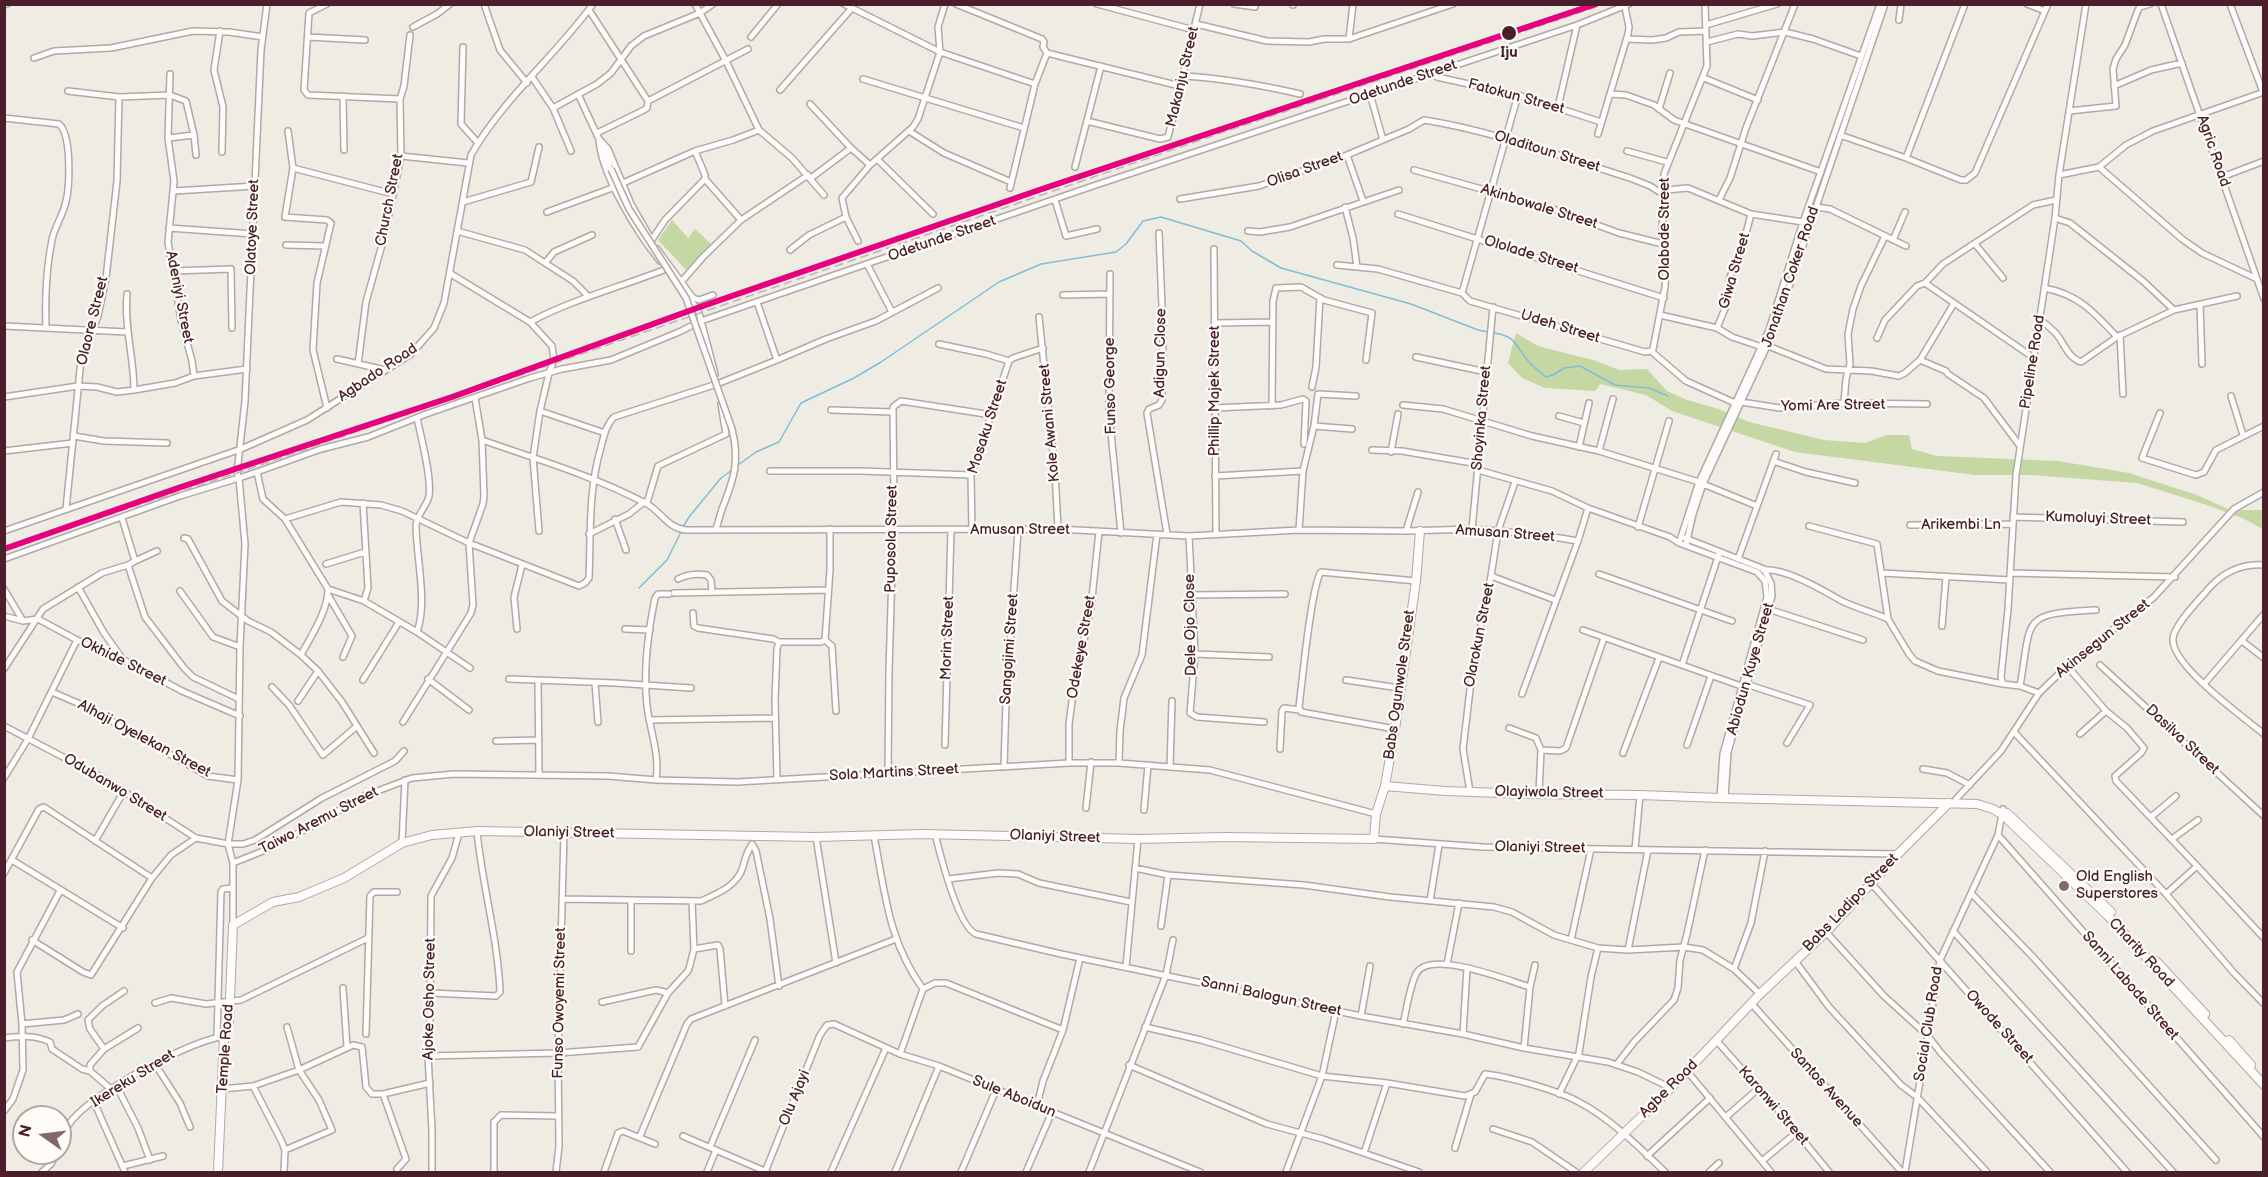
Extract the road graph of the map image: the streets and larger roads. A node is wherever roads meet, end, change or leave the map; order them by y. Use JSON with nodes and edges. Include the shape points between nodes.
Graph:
{"nodes":[{"id":1,"x":267,"y":4,"type":"edge"},
{"id":2,"x":327,"y":4,"type":"edge"},
{"id":3,"x":450,"y":4,"type":"edge"},
{"id":4,"x":484,"y":4,"type":"edge"},
{"id":5,"x":593,"y":4,"type":"edge"},
{"id":6,"x":695,"y":4,"type":"edge"},
{"id":7,"x":713,"y":4,"type":"edge"},
{"id":8,"x":778,"y":4,"type":"edge"},
{"id":9,"x":844,"y":4,"type":"edge"},
{"id":10,"x":945,"y":4,"type":"edge"},
{"id":11,"x":956,"y":4,"type":"edge"},
{"id":12,"x":1097,"y":4,"type":"edge"},
{"id":13,"x":1200,"y":4,"type":"edge"},
{"id":14,"x":1233,"y":4,"type":"edge"},
{"id":15,"x":1353,"y":4,"type":"edge"},
{"id":16,"x":1705,"y":4,"type":"edge"},
{"id":17,"x":1777,"y":4,"type":"edge"},
{"id":18,"x":1795,"y":4,"type":"edge"},
{"id":19,"x":1880,"y":4,"type":"edge"},
{"id":20,"x":1885,"y":4,"type":"edge"},
{"id":21,"x":1901,"y":4,"type":"edge"},
{"id":22,"x":1965,"y":4,"type":"edge"},
{"id":23,"x":2027,"y":4,"type":"edge"},
{"id":24,"x":2048,"y":4,"type":"edge"},
{"id":25,"x":2086,"y":4,"type":"edge"},
{"id":26,"x":2150,"y":4,"type":"edge"},
{"id":27,"x":2161,"y":4,"type":"edge"},
{"id":28,"x":2230,"y":4,"type":"edge"},
{"id":29,"x":1450,"y":5,"type":"edge"},
{"id":30,"x":1627,"y":6,"type":"edge"},
{"id":31,"x":1255,"y":7,"type":"dead end"},
{"id":32,"x":851,"y":9,"type":"junction"},
{"id":33,"x":589,"y":10,"type":"junction"},
{"id":34,"x":2045,"y":11,"type":"junction"},
{"id":35,"x":700,"y":13,"type":"junction"},
{"id":36,"x":1899,"y":20,"type":"dead end"},
{"id":37,"x":1577,"y":25,"type":"junction"},
{"id":38,"x":413,"y":27,"type":"dead end"},
{"id":39,"x":1195,"y":27,"type":"junction"},
{"id":40,"x":1706,"y":28,"type":"junction"},
{"id":41,"x":220,"y":31,"type":"junction"},
{"id":42,"x":1785,"y":33,"type":"junction"},
{"id":43,"x":410,"y":35,"type":"dead end"},
{"id":44,"x":263,"y":37,"type":"junction"},
{"id":45,"x":309,"y":37,"type":"junction"},
{"id":46,"x":751,"y":37,"type":"dead end"},
{"id":47,"x":1349,"y":39,"type":"junction"},
{"id":48,"x":1627,"y":39,"type":"junction"},
{"id":49,"x":365,"y":40,"type":"dead end"},
{"id":50,"x":1707,"y":42,"type":"junction"},
{"id":51,"x":463,"y":47,"type":"dead end"},
{"id":52,"x":748,"y":49,"type":"dead end"},
{"id":53,"x":940,"y":52,"type":"junction"},
{"id":54,"x":1047,"y":53,"type":"junction"},
{"id":55,"x":1861,"y":56,"type":"junction"},
{"id":56,"x":34,"y":58,"type":"dead end"},
{"id":57,"x":620,"y":61,"type":"junction"},
{"id":58,"x":726,"y":61,"type":"junction"},
{"id":59,"x":2182,"y":63,"type":"junction"},
{"id":60,"x":1101,"y":66,"type":"junction"},
{"id":61,"x":1432,"y":73,"type":"junction"},
{"id":62,"x":1670,"y":73,"type":"dead end"},
{"id":63,"x":170,"y":74,"type":"dead end"},
{"id":64,"x":1182,"y":76,"type":"junction"},
{"id":65,"x":532,"y":77,"type":"junction"},
{"id":66,"x":1704,"y":78,"type":"junction"},
{"id":67,"x":862,"y":79,"type":"dead end"},
{"id":68,"x":527,"y":83,"type":"junction"},
{"id":69,"x":1035,"y":84,"type":"junction"},
{"id":70,"x":1180,"y":86,"type":"junction"},
{"id":71,"x":2114,"y":86,"type":"junction"},
{"id":72,"x":780,"y":90,"type":"dead end"},
{"id":73,"x":68,"y":91,"type":"dead end"},
{"id":74,"x":2263,"y":92,"type":"edge"},
{"id":75,"x":578,"y":94,"type":"junction"},
{"id":76,"x":1300,"y":94,"type":"dead end"},
{"id":77,"x":1370,"y":94,"type":"junction"},
{"id":78,"x":1610,"y":94,"type":"junction"},
{"id":79,"x":170,"y":95,"type":"junction"},
{"id":80,"x":1518,"y":95,"type":"junction"},
{"id":81,"x":344,"y":96,"type":"junction"},
{"id":82,"x":119,"y":97,"type":"junction"},
{"id":83,"x":400,"y":99,"type":"junction"},
{"id":84,"x":926,"y":99,"type":"junction"},
{"id":85,"x":1758,"y":100,"type":"junction"},
{"id":86,"x":648,"y":101,"type":"junction"},
{"id":87,"x":810,"y":104,"type":"dead end"},
{"id":88,"x":1558,"y":107,"type":"junction"},
{"id":89,"x":553,"y":108,"type":"junction"},
{"id":90,"x":1659,"y":109,"type":"junction"},
{"id":91,"x":2069,"y":111,"type":"junction"},
{"id":92,"x":2200,"y":113,"type":"junction"},
{"id":93,"x":4,"y":118,"type":"edge"},
{"id":94,"x":1424,"y":120,"type":"joint"},
{"id":95,"x":1087,"y":122,"type":"junction"},
{"id":96,"x":1601,"y":122,"type":"junction"},
{"id":97,"x":1683,"y":123,"type":"junction"},
{"id":98,"x":1024,"y":128,"type":"junction"},
{"id":99,"x":759,"y":130,"type":"junction"},
{"id":100,"x":288,"y":131,"type":"dead end"},
{"id":101,"x":909,"y":131,"type":"junction"},
{"id":102,"x":1598,"y":134,"type":"dead end"},
{"id":103,"x":194,"y":135,"type":"junction"},
{"id":104,"x":1840,"y":135,"type":"junction"},
{"id":105,"x":598,"y":136,"type":"junction"},
{"id":106,"x":168,"y":138,"type":"junction"},
{"id":107,"x":1504,"y":139,"type":"junction"},
{"id":108,"x":1383,"y":140,"type":"junction"},
{"id":109,"x":478,"y":143,"type":"junction"},
{"id":110,"x":1741,"y":144,"type":"junction"},
{"id":111,"x":539,"y":147,"type":"dead end"},
{"id":112,"x":851,"y":148,"type":"junction"},
{"id":113,"x":344,"y":150,"type":"dead end"},
{"id":114,"x":571,"y":151,"type":"dead end"},
{"id":115,"x":695,"y":151,"type":"junction"},
{"id":116,"x":1627,"y":151,"type":"dead end"},
{"id":117,"x":222,"y":152,"type":"dead end"},
{"id":118,"x":196,"y":155,"type":"dead end"},
{"id":119,"x":1347,"y":155,"type":"junction"},
{"id":120,"x":401,"y":156,"type":"junction"},
{"id":121,"x":1906,"y":158,"type":"junction"},
{"id":122,"x":877,"y":159,"type":"junction"},
{"id":123,"x":2264,"y":161,"type":"edge"},
{"id":124,"x":1667,"y":162,"type":"junction"},
{"id":125,"x":468,"y":163,"type":"junction"},
{"id":126,"x":870,"y":165,"type":"junction"},
{"id":127,"x":1075,"y":167,"type":"dead end"},
{"id":128,"x":2099,"y":167,"type":"junction"},
{"id":129,"x":293,"y":168,"type":"junction"},
{"id":130,"x":1414,"y":170,"type":"dead end"},
{"id":131,"x":1821,"y":172,"type":"junction"},
{"id":132,"x":2059,"y":175,"type":"junction"},
{"id":133,"x":809,"y":176,"type":"junction"},
{"id":134,"x":2222,"y":177,"type":"junction"},
{"id":135,"x":705,"y":179,"type":"junction"},
{"id":136,"x":623,"y":183,"type":"junction"},
{"id":137,"x":255,"y":186,"type":"junction"},
{"id":138,"x":615,"y":187,"type":"junction"},
{"id":139,"x":1399,"y":190,"type":"dead end"},
{"id":140,"x":174,"y":191,"type":"junction"},
{"id":141,"x":1491,"y":192,"type":"junction"},
{"id":142,"x":1666,"y":193,"type":"junction"},
{"id":143,"x":393,"y":194,"type":"junction"},
{"id":144,"x":824,"y":195,"type":"dead end"},
{"id":145,"x":1180,"y":199,"type":"dead end"},
{"id":146,"x":1055,"y":200,"type":"junction"},
{"id":147,"x":1719,"y":200,"type":"junction"},
{"id":148,"x":2056,"y":200,"type":"junction"},
{"id":149,"x":1363,"y":201,"type":"junction"},
{"id":150,"x":463,"y":202,"type":"junction"},
{"id":151,"x":1345,"y":207,"type":"junction"},
{"id":152,"x":1816,"y":207,"type":"junction"},
{"id":153,"x":547,"y":212,"type":"dead end"},
{"id":154,"x":1905,"y":212,"type":"dead end"},
{"id":155,"x":1398,"y":213,"type":"dead end"},
{"id":156,"x":933,"y":214,"type":"dead end"},
{"id":157,"x":1751,"y":214,"type":"junction"},
{"id":158,"x":846,"y":217,"type":"junction"},
{"id":159,"x":2055,"y":218,"type":"junction"},
{"id":160,"x":741,"y":220,"type":"junction"},
{"id":161,"x":1803,"y":222,"type":"junction"},
{"id":162,"x":169,"y":228,"type":"junction"},
{"id":163,"x":1097,"y":229,"type":"dead end"},
{"id":164,"x":457,"y":231,"type":"junction"},
{"id":165,"x":1248,"y":231,"type":"dead end"},
{"id":166,"x":1159,"y":233,"type":"dead end"},
{"id":167,"x":253,"y":234,"type":"junction"},
{"id":168,"x":592,"y":235,"type":"dead end"},
{"id":169,"x":1885,"y":236,"type":"junction"},
{"id":170,"x":1479,"y":239,"type":"junction"},
{"id":171,"x":1893,"y":240,"type":"junction"},
{"id":172,"x":651,"y":241,"type":"junction"},
{"id":173,"x":858,"y":241,"type":"dead end"},
{"id":174,"x":1663,"y":244,"type":"junction"},
{"id":175,"x":1975,"y":244,"type":"junction"},
{"id":176,"x":286,"y":245,"type":"dead end"},
{"id":177,"x":324,"y":246,"type":"junction"},
{"id":178,"x":1906,"y":246,"type":"dead end"},
{"id":179,"x":1214,"y":249,"type":"dead end"},
{"id":180,"x":790,"y":250,"type":"dead end"},
{"id":181,"x":546,"y":262,"type":"junction"},
{"id":182,"x":867,"y":264,"type":"junction"},
{"id":183,"x":1336,"y":265,"type":"dead end"},
{"id":184,"x":1357,"y":267,"type":"junction"},
{"id":185,"x":666,"y":269,"type":"junction"},
{"id":186,"x":173,"y":271,"type":"junction"},
{"id":187,"x":451,"y":274,"type":"junction"},
{"id":188,"x":1110,"y":274,"type":"dead end"},
{"id":189,"x":2003,"y":278,"type":"dead end"},
{"id":190,"x":2257,"y":279,"type":"junction"},
{"id":191,"x":682,"y":281,"type":"junction"},
{"id":192,"x":1924,"y":283,"type":"junction"},
{"id":193,"x":938,"y":288,"type":"dead end"},
{"id":194,"x":2044,"y":288,"type":"junction"},
{"id":195,"x":1462,"y":293,"type":"junction"},
{"id":196,"x":127,"y":294,"type":"dead end"},
{"id":197,"x":1110,"y":294,"type":"junction"},
{"id":198,"x":1063,"y":295,"type":"dead end"},
{"id":199,"x":588,"y":296,"type":"junction"},
{"id":200,"x":713,"y":296,"type":"dead end"},
{"id":201,"x":2237,"y":296,"type":"dead end"},
{"id":202,"x":1320,"y":298,"type":"junction"},
{"id":203,"x":1664,"y":298,"type":"junction"},
{"id":204,"x":2264,"y":298,"type":"edge"},
{"id":205,"x":757,"y":302,"type":"junction"},
{"id":206,"x":1953,"y":304,"type":"junction"},
{"id":207,"x":2200,"y":305,"type":"junction"},
{"id":208,"x":1493,"y":307,"type":"junction"},
{"id":209,"x":2174,"y":310,"type":"junction"},
{"id":210,"x":892,"y":312,"type":"junction"},
{"id":211,"x":1660,"y":315,"type":"junction"},
{"id":212,"x":1039,"y":317,"type":"dead end"},
{"id":213,"x":2040,"y":319,"type":"junction"},
{"id":214,"x":701,"y":321,"type":"junction"},
{"id":215,"x":530,"y":322,"type":"junction"},
{"id":216,"x":1273,"y":322,"type":"junction"},
{"id":217,"x":1216,"y":323,"type":"junction"},
{"id":218,"x":4,"y":326,"type":"edge"},
{"id":219,"x":1717,"y":327,"type":"junction"},
{"id":220,"x":46,"y":328,"type":"junction"},
{"id":221,"x":232,"y":328,"type":"dead end"},
{"id":222,"x":91,"y":331,"type":"junction"},
{"id":223,"x":127,"y":332,"type":"junction"},
{"id":224,"x":2119,"y":336,"type":"junction"},
{"id":225,"x":1877,"y":338,"type":"dead end"},
{"id":226,"x":939,"y":344,"type":"dead end"},
{"id":227,"x":1760,"y":346,"type":"junction"},
{"id":228,"x":1768,"y":346,"type":"junction"},
{"id":229,"x":1043,"y":348,"type":"junction"},
{"id":230,"x":1651,"y":351,"type":"junction"},
{"id":231,"x":1416,"y":357,"type":"dead end"},
{"id":232,"x":2034,"y":358,"type":"junction"},
{"id":233,"x":337,"y":359,"type":"dead end"},
{"id":234,"x":777,"y":360,"type":"junction"},
{"id":235,"x":1366,"y":360,"type":"dead end"},
{"id":236,"x":1920,"y":360,"type":"junction"},
{"id":237,"x":1010,"y":361,"type":"junction"},
{"id":238,"x":358,"y":364,"type":"junction"},
{"id":239,"x":2202,"y":364,"type":"dead end"},
{"id":240,"x":247,"y":369,"type":"junction"},
{"id":241,"x":385,"y":370,"type":"junction"},
{"id":242,"x":1848,"y":370,"type":"junction"},
{"id":243,"x":1486,"y":372,"type":"junction"},
{"id":244,"x":549,"y":373,"type":"junction"},
{"id":245,"x":194,"y":376,"type":"junction"},
{"id":246,"x":717,"y":384,"type":"junction"},
{"id":247,"x":78,"y":386,"type":"junction"},
{"id":248,"x":1312,"y":387,"type":"dead end"},
{"id":249,"x":134,"y":390,"type":"junction"},
{"id":250,"x":2122,"y":394,"type":"dead end"},
{"id":251,"x":1356,"y":396,"type":"dead end"},
{"id":252,"x":2231,"y":396,"type":"dead end"},
{"id":253,"x":4,"y":397,"type":"edge"},
{"id":254,"x":474,"y":398,"type":"junction"},
{"id":255,"x":1613,"y":399,"type":"dead end"},
{"id":256,"x":1589,"y":403,"type":"dead end"},
{"id":257,"x":1738,"y":403,"type":"junction"},
{"id":258,"x":1844,"y":403,"type":"junction"},
{"id":259,"x":1927,"y":404,"type":"dead end"},
{"id":260,"x":1403,"y":405,"type":"dead end"},
{"id":261,"x":1272,"y":406,"type":"junction"},
{"id":262,"x":327,"y":408,"type":"junction"},
{"id":263,"x":1214,"y":408,"type":"junction"},
{"id":264,"x":831,"y":410,"type":"dead end"},
{"id":265,"x":540,"y":411,"type":"junction"},
{"id":266,"x":892,"y":412,"type":"junction"},
{"id":267,"x":2160,"y":413,"type":"dead end"},
{"id":268,"x":1398,"y":414,"type":"dead end"},
{"id":269,"x":992,"y":415,"type":"junction"},
{"id":270,"x":1559,"y":416,"type":"dead end"},
{"id":271,"x":417,"y":418,"type":"junction"},
{"id":272,"x":1482,"y":421,"type":"junction"},
{"id":273,"x":1669,"y":421,"type":"dead end"},
{"id":274,"x":1584,"y":423,"type":"junction"},
{"id":275,"x":1314,"y":426,"type":"junction"},
{"id":276,"x":2264,"y":426,"type":"edge"},
{"id":277,"x":1352,"y":429,"type":"dead end"},
{"id":278,"x":605,"y":433,"type":"junction"},
{"id":279,"x":2243,"y":435,"type":"junction"},
{"id":280,"x":74,"y":439,"type":"junction"},
{"id":281,"x":482,"y":440,"type":"junction"},
{"id":282,"x":167,"y":443,"type":"dead end"},
{"id":283,"x":1304,"y":444,"type":"dead end"},
{"id":284,"x":2020,"y":446,"type":"junction"},
{"id":285,"x":1579,"y":447,"type":"junction"},
{"id":286,"x":241,"y":449,"type":"junction"},
{"id":287,"x":1372,"y":450,"type":"dead end"},
{"id":288,"x":1599,"y":451,"type":"junction"},
{"id":289,"x":4,"y":452,"type":"edge"},
{"id":290,"x":1391,"y":452,"type":"junction"},
{"id":291,"x":1776,"y":454,"type":"dead end"},
{"id":292,"x":533,"y":458,"type":"junction"},
{"id":293,"x":1773,"y":462,"type":"junction"},
{"id":294,"x":1478,"y":467,"type":"junction"},
{"id":295,"x":1655,"y":469,"type":"junction"},
{"id":296,"x":770,"y":471,"type":"dead end"},
{"id":297,"x":1303,"y":471,"type":"junction"},
{"id":298,"x":257,"y":472,"type":"junction"},
{"id":299,"x":893,"y":472,"type":"junction"},
{"id":300,"x":971,"y":475,"type":"junction"},
{"id":301,"x":1215,"y":476,"type":"junction"},
{"id":302,"x":239,"y":478,"type":"junction"},
{"id":303,"x":592,"y":480,"type":"junction"},
{"id":304,"x":1515,"y":482,"type":"junction"},
{"id":305,"x":1701,"y":483,"type":"junction"},
{"id":306,"x":1855,"y":483,"type":"dead end"},
{"id":307,"x":1418,"y":492,"type":"dead end"},
{"id":308,"x":2264,"y":492,"type":"edge"},
{"id":309,"x":363,"y":503,"type":"junction"},
{"id":310,"x":646,"y":503,"type":"junction"},
{"id":311,"x":1757,"y":506,"type":"junction"},
{"id":312,"x":1588,"y":508,"type":"junction"},
{"id":313,"x":66,"y":509,"type":"junction"},
{"id":314,"x":2013,"y":517,"type":"junction"},
{"id":315,"x":122,"y":518,"type":"junction"},
{"id":316,"x":285,"y":519,"type":"junction"},
{"id":317,"x":417,"y":519,"type":"junction"},
{"id":318,"x":615,"y":519,"type":"junction"},
{"id":319,"x":2183,"y":522,"type":"dead end"},
{"id":320,"x":2012,"y":524,"type":"junction"},
{"id":321,"x":1910,"y":525,"type":"dead end"},
{"id":322,"x":1809,"y":526,"type":"dead end"},
{"id":323,"x":1638,"y":527,"type":"junction"},
{"id":324,"x":716,"y":529,"type":"junction"},
{"id":325,"x":830,"y":529,"type":"junction"},
{"id":326,"x":894,"y":529,"type":"junction"},
{"id":327,"x":1058,"y":529,"type":"junction"},
{"id":328,"x":1472,"y":529,"type":"junction"},
{"id":329,"x":951,"y":530,"type":"junction"},
{"id":330,"x":972,"y":530,"type":"junction"},
{"id":331,"x":1299,"y":530,"type":"junction"},
{"id":332,"x":5,"y":531,"type":"edge"},
{"id":333,"x":539,"y":531,"type":"dead end"},
{"id":334,"x":1018,"y":531,"type":"junction"},
{"id":335,"x":1406,"y":531,"type":"junction"},
{"id":336,"x":1420,"y":531,"type":"junction"},
{"id":337,"x":1498,"y":531,"type":"junction"},
{"id":338,"x":1099,"y":532,"type":"junction"},
{"id":339,"x":1121,"y":533,"type":"junction"},
{"id":340,"x":589,"y":534,"type":"junction"},
{"id":341,"x":1157,"y":534,"type":"junction"},
{"id":342,"x":1167,"y":534,"type":"junction"},
{"id":343,"x":1216,"y":534,"type":"junction"},
{"id":344,"x":1189,"y":536,"type":"junction"},
{"id":345,"x":183,"y":538,"type":"dead end"},
{"id":346,"x":1680,"y":540,"type":"junction"},
{"id":347,"x":1578,"y":541,"type":"junction"},
{"id":348,"x":1687,"y":542,"type":"junction"},
{"id":349,"x":469,"y":543,"type":"junction"},
{"id":350,"x":626,"y":550,"type":"dead end"},
{"id":351,"x":157,"y":551,"type":"dead end"},
{"id":352,"x":365,"y":552,"type":"junction"},
{"id":353,"x":1719,"y":554,"type":"junction"},
{"id":354,"x":4,"y":559,"type":"edge"},
{"id":355,"x":135,"y":561,"type":"junction"},
{"id":356,"x":1738,"y":561,"type":"junction"},
{"id":357,"x":326,"y":564,"type":"dead end"},
{"id":358,"x":128,"y":565,"type":"junction"},
{"id":359,"x":522,"y":565,"type":"junction"},
{"id":360,"x":2264,"y":565,"type":"edge"},
{"id":361,"x":1762,"y":571,"type":"junction"},
{"id":362,"x":1882,"y":573,"type":"junction"},
{"id":363,"x":2010,"y":573,"type":"junction"},
{"id":364,"x":1599,"y":574,"type":"dead end"},
{"id":365,"x":1491,"y":576,"type":"junction"},
{"id":366,"x":1947,"y":577,"type":"junction"},
{"id":367,"x":2175,"y":577,"type":"junction"},
{"id":368,"x":678,"y":579,"type":"dead end"},
{"id":369,"x":2010,"y":580,"type":"junction"},
{"id":370,"x":1416,"y":582,"type":"junction"},
{"id":371,"x":78,"y":587,"type":"junction"},
{"id":372,"x":4,"y":589,"type":"edge"},
{"id":373,"x":828,"y":590,"type":"junction"},
{"id":374,"x":180,"y":591,"type":"dead end"},
{"id":375,"x":328,"y":592,"type":"junction"},
{"id":376,"x":712,"y":592,"type":"junction"},
{"id":377,"x":1285,"y":594,"type":"dead end"},
{"id":378,"x":1191,"y":595,"type":"junction"},
{"id":379,"x":1555,"y":600,"type":"junction"},
{"id":380,"x":364,"y":601,"type":"junction"},
{"id":381,"x":1768,"y":609,"type":"junction"},
{"id":382,"x":1700,"y":610,"type":"junction"},
{"id":383,"x":2096,"y":610,"type":"dead end"},
{"id":384,"x":693,"y":613,"type":"dead end"},
{"id":385,"x":2264,"y":614,"type":"edge"},
{"id":386,"x":4,"y":616,"type":"edge"},
{"id":387,"x":241,"y":616,"type":"junction"},
{"id":388,"x":38,"y":619,"type":"junction"},
{"id":389,"x":1888,"y":619,"type":"junction"},
{"id":390,"x":23,"y":621,"type":"junction"},
{"id":391,"x":1732,"y":621,"type":"dead end"},
{"id":392,"x":399,"y":622,"type":"junction"},
{"id":393,"x":1942,"y":626,"type":"dead end"},
{"id":394,"x":517,"y":629,"type":"dead end"},
{"id":395,"x":625,"y":629,"type":"dead end"},
{"id":396,"x":650,"y":630,"type":"junction"},
{"id":397,"x":1582,"y":630,"type":"dead end"},
{"id":398,"x":417,"y":632,"type":"junction"},
{"id":399,"x":1604,"y":638,"type":"junction"},
{"id":400,"x":77,"y":640,"type":"junction"},
{"id":401,"x":825,"y":640,"type":"junction"},
{"id":402,"x":1863,"y":640,"type":"dead end"},
{"id":403,"x":2242,"y":641,"type":"junction"},
{"id":404,"x":779,"y":642,"type":"junction"},
{"id":405,"x":240,"y":647,"type":"junction"},
{"id":406,"x":447,"y":651,"type":"junction"},
{"id":407,"x":1195,"y":654,"type":"junction"},
{"id":408,"x":301,"y":655,"type":"junction"},
{"id":409,"x":343,"y":657,"type":"dead end"},
{"id":410,"x":1269,"y":657,"type":"dead end"},
{"id":411,"x":1659,"y":658,"type":"junction"},
{"id":412,"x":2264,"y":658,"type":"edge"},
{"id":413,"x":122,"y":659,"type":"junction"},
{"id":414,"x":2100,"y":664,"type":"dead end"},
{"id":415,"x":1682,"y":665,"type":"junction"},
{"id":416,"x":2067,"y":666,"type":"junction"},
{"id":417,"x":471,"y":668,"type":"dead end"},
{"id":418,"x":4,"y":669,"type":"edge"},
{"id":419,"x":318,"y":671,"type":"junction"},
{"id":420,"x":1711,"y":676,"type":"junction"},
{"id":421,"x":428,"y":679,"type":"junction"},
{"id":422,"x":509,"y":679,"type":"dead end"},
{"id":423,"x":363,"y":680,"type":"dead end"},
{"id":424,"x":1346,"y":680,"type":"dead end"},
{"id":425,"x":538,"y":681,"type":"junction"},
{"id":426,"x":595,"y":683,"type":"junction"},
{"id":427,"x":2003,"y":684,"type":"junction"},
{"id":428,"x":2204,"y":684,"type":"junction"},
{"id":429,"x":645,"y":685,"type":"junction"},
{"id":430,"x":1744,"y":686,"type":"junction"},
{"id":431,"x":2020,"y":686,"type":"junction"},
{"id":432,"x":272,"y":687,"type":"dead end"},
{"id":433,"x":691,"y":688,"type":"dead end"},
{"id":434,"x":1400,"y":688,"type":"junction"},
{"id":435,"x":52,"y":692,"type":"junction"},
{"id":436,"x":2039,"y":693,"type":"junction"},
{"id":437,"x":1522,"y":694,"type":"dead end"},
{"id":438,"x":239,"y":699,"type":"junction"},
{"id":439,"x":298,"y":701,"type":"dead end"},
{"id":440,"x":1173,"y":701,"type":"dead end"},
{"id":441,"x":469,"y":710,"type":"dead end"},
{"id":442,"x":1300,"y":710,"type":"junction"},
{"id":443,"x":836,"y":711,"type":"dead end"},
{"id":444,"x":2106,"y":711,"type":"junction"},
{"id":445,"x":240,"y":716,"type":"junction"},
{"id":446,"x":776,"y":718,"type":"junction"},
{"id":447,"x":649,"y":720,"type":"junction"},
{"id":448,"x":403,"y":722,"type":"dead end"},
{"id":449,"x":598,"y":722,"type":"dead end"},
{"id":450,"x":1264,"y":722,"type":"dead end"},
{"id":451,"x":4,"y":726,"type":"edge"},
{"id":452,"x":357,"y":726,"type":"junction"},
{"id":453,"x":1509,"y":728,"type":"dead end"},
{"id":454,"x":1395,"y":729,"type":"junction"},
{"id":455,"x":2014,"y":732,"type":"junction"},
{"id":456,"x":2080,"y":734,"type":"dead end"},
{"id":457,"x":2264,"y":734,"type":"edge"},
{"id":458,"x":28,"y":739,"type":"junction"},
{"id":459,"x":539,"y":740,"type":"junction"},
{"id":460,"x":496,"y":741,"type":"dead end"},
{"id":461,"x":1787,"y":743,"type":"dead end"},
{"id":462,"x":1687,"y":745,"type":"dead end"},
{"id":463,"x":945,"y":746,"type":"dead end"},
{"id":464,"x":1280,"y":748,"type":"dead end"},
{"id":465,"x":1541,"y":750,"type":"junction"},
{"id":466,"x":404,"y":751,"type":"dead end"},
{"id":467,"x":374,"y":753,"type":"dead end"},
{"id":468,"x":1623,"y":753,"type":"dead end"},
{"id":469,"x":1091,"y":762,"type":"junction"},
{"id":470,"x":1069,"y":763,"type":"junction"},
{"id":471,"x":1119,"y":763,"type":"junction"},
{"id":472,"x":1148,"y":765,"type":"junction"},
{"id":473,"x":1004,"y":767,"type":"junction"},
{"id":474,"x":1170,"y":767,"type":"junction"},
{"id":475,"x":1923,"y":770,"type":"dead end"},
{"id":476,"x":888,"y":772,"type":"junction"},
{"id":477,"x":539,"y":775,"type":"junction"},
{"id":478,"x":4,"y":778,"type":"edge"},
{"id":479,"x":777,"y":779,"type":"junction"},
{"id":480,"x":238,"y":780,"type":"junction"},
{"id":481,"x":405,"y":780,"type":"junction"},
{"id":482,"x":656,"y":780,"type":"junction"},
{"id":483,"x":1970,"y":785,"type":"junction"},
{"id":484,"x":1385,"y":786,"type":"junction"},
{"id":485,"x":124,"y":791,"type":"junction"},
{"id":486,"x":1470,"y":792,"type":"junction"},
{"id":487,"x":1539,"y":794,"type":"junction"},
{"id":488,"x":1640,"y":795,"type":"junction"},
{"id":489,"x":1721,"y":796,"type":"junction"},
{"id":490,"x":2176,"y":796,"type":"dead end"},
{"id":491,"x":1952,"y":801,"type":"junction"},
{"id":492,"x":1086,"y":808,"type":"dead end"},
{"id":493,"x":1144,"y":810,"type":"dead end"},
{"id":494,"x":2003,"y":812,"type":"junction"},
{"id":495,"x":1376,"y":814,"type":"junction"},
{"id":496,"x":2264,"y":816,"type":"edge"},
{"id":497,"x":2151,"y":817,"type":"junction"},
{"id":498,"x":2198,"y":820,"type":"dead end"},
{"id":499,"x":477,"y":831,"type":"junction"},
{"id":500,"x":459,"y":833,"type":"junction"},
{"id":501,"x":564,"y":834,"type":"junction"},
{"id":502,"x":935,"y":834,"type":"junction"},
{"id":503,"x":752,"y":835,"type":"junction"},
{"id":504,"x":1998,"y":835,"type":"junction"},
{"id":505,"x":874,"y":836,"type":"junction"},
{"id":506,"x":816,"y":837,"type":"junction"},
{"id":507,"x":196,"y":838,"type":"junction"},
{"id":508,"x":1138,"y":839,"type":"junction"},
{"id":509,"x":1374,"y":839,"type":"junction"},
{"id":510,"x":2172,"y":839,"type":"junction"},
{"id":511,"x":95,"y":841,"type":"junction"},
{"id":512,"x":402,"y":843,"type":"junction"},
{"id":513,"x":752,"y":845,"type":"junction"},
{"id":514,"x":1439,"y":845,"type":"junction"},
{"id":515,"x":228,"y":846,"type":"junction"},
{"id":516,"x":1591,"y":849,"type":"junction"},
{"id":517,"x":1635,"y":849,"type":"junction"},
{"id":518,"x":1648,"y":850,"type":"junction"},
{"id":519,"x":1705,"y":850,"type":"junction"},
{"id":520,"x":1765,"y":851,"type":"junction"},
{"id":521,"x":1898,"y":854,"type":"junction"},
{"id":522,"x":12,"y":860,"type":"junction"},
{"id":523,"x":233,"y":861,"type":"junction"},
{"id":524,"x":2197,"y":866,"type":"junction"},
{"id":525,"x":1135,"y":868,"type":"junction"},
{"id":526,"x":4,"y":873,"type":"edge"},
{"id":527,"x":1168,"y":875,"type":"junction"},
{"id":528,"x":152,"y":878,"type":"junction"},
{"id":529,"x":948,"y":879,"type":"junction"},
{"id":530,"x":1871,"y":883,"type":"junction"},
{"id":531,"x":233,"y":888,"type":"junction"},
{"id":532,"x":60,"y":891,"type":"junction"},
{"id":533,"x":397,"y":892,"type":"dead end"},
{"id":534,"x":1971,"y":893,"type":"junction"},
{"id":535,"x":2166,"y":894,"type":"junction"},
{"id":536,"x":562,"y":899,"type":"junction"},
{"id":537,"x":631,"y":901,"type":"junction"},
{"id":538,"x":692,"y":901,"type":"junction"},
{"id":539,"x":1430,"y":901,"type":"junction"},
{"id":540,"x":1131,"y":902,"type":"junction"},
{"id":541,"x":1459,"y":903,"type":"junction"},
{"id":542,"x":233,"y":925,"type":"junction"},
{"id":543,"x":1161,"y":926,"type":"dead end"},
{"id":544,"x":123,"y":928,"type":"junction"},
{"id":545,"x":1953,"y":931,"type":"junction"},
{"id":546,"x":1826,"y":932,"type":"junction"},
{"id":547,"x":368,"y":938,"type":"junction"},
{"id":548,"x":2264,"y":938,"type":"edge"},
{"id":549,"x":896,"y":939,"type":"junction"},
{"id":550,"x":32,"y":940,"type":"junction"},
{"id":551,"x":1173,"y":940,"type":"dead end"},
{"id":552,"x":1571,"y":940,"type":"junction"},
{"id":553,"x":1684,"y":947,"type":"junction"},
{"id":554,"x":1598,"y":948,"type":"junction"},
{"id":555,"x":694,"y":949,"type":"junction"},
{"id":556,"x":1628,"y":950,"type":"junction"},
{"id":557,"x":631,"y":951,"type":"dead end"},
{"id":558,"x":1080,"y":957,"type":"junction"},
{"id":559,"x":1940,"y":960,"type":"junction"},
{"id":560,"x":1795,"y":961,"type":"junction"},
{"id":561,"x":836,"y":963,"type":"junction"},
{"id":562,"x":1447,"y":964,"type":"junction"},
{"id":563,"x":1535,"y":965,"type":"dead end"},
{"id":564,"x":1370,"y":966,"type":"dead end"},
{"id":565,"x":1126,"y":967,"type":"junction"},
{"id":566,"x":1467,"y":968,"type":"junction"},
{"id":567,"x":1734,"y":969,"type":"junction"},
{"id":568,"x":1166,"y":975,"type":"junction"},
{"id":569,"x":779,"y":986,"type":"junction"},
{"id":570,"x":1530,"y":987,"type":"junction"},
{"id":571,"x":343,"y":988,"type":"dead end"},
{"id":572,"x":923,"y":989,"type":"junction"},
{"id":573,"x":124,"y":991,"type":"dead end"},
{"id":574,"x":431,"y":993,"type":"junction"},
{"id":575,"x":668,"y":993,"type":"junction"},
{"id":576,"x":1760,"y":994,"type":"junction"},
{"id":577,"x":229,"y":1000,"type":"junction"},
{"id":578,"x":602,"y":1002,"type":"dead end"},
{"id":579,"x":156,"y":1003,"type":"dead end"},
{"id":580,"x":1751,"y":1003,"type":"junction"},
{"id":581,"x":219,"y":1004,"type":"junction"},
{"id":582,"x":2264,"y":1004,"type":"edge"},
{"id":583,"x":725,"y":1006,"type":"junction"},
{"id":584,"x":1336,"y":1011,"type":"junction"},
{"id":585,"x":78,"y":1014,"type":"dead end"},
{"id":586,"x":1361,"y":1016,"type":"junction"},
{"id":587,"x":1404,"y":1024,"type":"junction"},
{"id":588,"x":827,"y":1025,"type":"joint"},
{"id":589,"x":287,"y":1027,"type":"dead end"},
{"id":590,"x":1145,"y":1027,"type":"junction"},
{"id":591,"x":138,"y":1028,"type":"dead end"},
{"id":592,"x":22,"y":1030,"type":"junction"},
{"id":593,"x":1063,"y":1030,"type":"junction"},
{"id":594,"x":366,"y":1034,"type":"dead end"},
{"id":595,"x":1463,"y":1034,"type":"junction"},
{"id":596,"x":1927,"y":1035,"type":"junction"},
{"id":597,"x":220,"y":1036,"type":"junction"},
{"id":598,"x":4,"y":1038,"type":"edge"},
{"id":599,"x":755,"y":1040,"type":"dead end"},
{"id":600,"x":1716,"y":1040,"type":"junction"},
{"id":601,"x":347,"y":1047,"type":"junction"},
{"id":602,"x":886,"y":1048,"type":"junction"},
{"id":603,"x":1524,"y":1048,"type":"junction"},
{"id":604,"x":104,"y":1049,"type":"junction"},
{"id":605,"x":558,"y":1053,"type":"junction"},
{"id":606,"x":900,"y":1054,"type":"junction"},
{"id":607,"x":428,"y":1056,"type":"junction"},
{"id":608,"x":1577,"y":1058,"type":"junction"},
{"id":609,"x":155,"y":1064,"type":"junction"},
{"id":610,"x":1617,"y":1064,"type":"junction"},
{"id":611,"x":1129,"y":1065,"type":"junction"},
{"id":612,"x":939,"y":1066,"type":"junction"},
{"id":613,"x":299,"y":1070,"type":"junction"},
{"id":614,"x":90,"y":1071,"type":"junction"},
{"id":615,"x":1687,"y":1071,"type":"junction"},
{"id":616,"x":1322,"y":1076,"type":"junction"},
{"id":617,"x":2264,"y":1079,"type":"edge"},
{"id":618,"x":430,"y":1083,"type":"junction"},
{"id":619,"x":1387,"y":1083,"type":"junction"},
{"id":620,"x":2264,"y":1085,"type":"edge"},
{"id":621,"x":253,"y":1086,"type":"junction"},
{"id":622,"x":114,"y":1088,"type":"junction"},
{"id":623,"x":1671,"y":1088,"type":"junction"},
{"id":624,"x":222,"y":1089,"type":"junction"},
{"id":625,"x":1760,"y":1089,"type":"junction"},
{"id":626,"x":996,"y":1090,"type":"junction"},
{"id":627,"x":383,"y":1094,"type":"junction"},
{"id":628,"x":1471,"y":1094,"type":"junction"},
{"id":629,"x":1559,"y":1094,"type":"junction"},
{"id":630,"x":1917,"y":1097,"type":"junction"},
{"id":631,"x":1710,"y":1098,"type":"junction"},
{"id":632,"x":94,"y":1102,"type":"junction"},
{"id":633,"x":1037,"y":1105,"type":"junction"},
{"id":634,"x":4,"y":1111,"type":"edge"},
{"id":635,"x":1052,"y":1112,"type":"junction"},
{"id":636,"x":558,"y":1116,"type":"junction"},
{"id":637,"x":1726,"y":1117,"type":"junction"},
{"id":638,"x":72,"y":1120,"type":"edge"},
{"id":639,"x":190,"y":1127,"type":"dead end"},
{"id":640,"x":1493,"y":1129,"type":"dead end"},
{"id":641,"x":1797,"y":1132,"type":"junction"},
{"id":642,"x":1301,"y":1133,"type":"junction"},
{"id":643,"x":1104,"y":1134,"type":"junction"},
{"id":644,"x":1623,"y":1135,"type":"junction"},
{"id":645,"x":640,"y":1136,"type":"junction"},
{"id":646,"x":683,"y":1136,"type":"dead end"},
{"id":647,"x":2264,"y":1137,"type":"edge"},
{"id":648,"x":655,"y":1144,"type":"dead end"},
{"id":649,"x":1455,"y":1148,"type":"dead end"},
{"id":650,"x":713,"y":1149,"type":"junction"},
{"id":651,"x":285,"y":1150,"type":"junction"},
{"id":652,"x":1364,"y":1153,"type":"junction"},
{"id":653,"x":163,"y":1156,"type":"dead end"},
{"id":654,"x":1647,"y":1156,"type":"junction"},
{"id":655,"x":150,"y":1160,"type":"junction"},
{"id":656,"x":2216,"y":1160,"type":"dead end"},
{"id":657,"x":1762,"y":1161,"type":"junction"},
{"id":658,"x":1719,"y":1163,"type":"dead end"},
{"id":659,"x":397,"y":1168,"type":"dead end"},
{"id":660,"x":124,"y":1169,"type":"edge"},
{"id":661,"x":766,"y":1172,"type":"edge"},
{"id":662,"x":1417,"y":1172,"type":"edge"},
{"id":663,"x":218,"y":1173,"type":"edge"},
{"id":664,"x":284,"y":1173,"type":"edge"},
{"id":665,"x":432,"y":1173,"type":"edge"},
{"id":666,"x":494,"y":1173,"type":"edge"},
{"id":667,"x":556,"y":1173,"type":"edge"},
{"id":668,"x":604,"y":1173,"type":"edge"},
{"id":669,"x":707,"y":1173,"type":"edge"},
{"id":670,"x":831,"y":1173,"type":"edge"},
{"id":671,"x":895,"y":1173,"type":"edge"},
{"id":672,"x":961,"y":1173,"type":"edge"},
{"id":673,"x":1026,"y":1173,"type":"edge"},
{"id":674,"x":1089,"y":1173,"type":"edge"},
{"id":675,"x":1200,"y":1173,"type":"edge"},
{"id":676,"x":1287,"y":1173,"type":"edge"},
{"id":677,"x":1576,"y":1173,"type":"edge"},
{"id":678,"x":1584,"y":1173,"type":"edge"},
{"id":679,"x":1665,"y":1173,"type":"edge"},
{"id":680,"x":1709,"y":1173,"type":"edge"},
{"id":681,"x":1771,"y":1173,"type":"edge"},
{"id":682,"x":1829,"y":1173,"type":"edge"},
{"id":683,"x":1904,"y":1173,"type":"edge"},
{"id":684,"x":1987,"y":1173,"type":"edge"},
{"id":685,"x":2050,"y":1173,"type":"edge"},
{"id":686,"x":2127,"y":1173,"type":"edge"},
{"id":687,"x":2173,"y":1173,"type":"edge"}],
"edges":[{"from":1,"to":44,"type":"street","name":"Olatoye Street"},
{"from":2,"to":45,"type":"street","via":[[309,13]]},
{"from":3,"to":38,"type":"street"},
{"from":4,"to":68,"type":"street","via":[[500,50]]},
{"from":5,"to":33,"type":"street","name":"Agbado Road"},
{"from":6,"to":35,"type":"street"},
{"from":7,"to":35,"type":"street"},
{"from":8,"to":46,"type":"street"},
{"from":9,"to":32,"type":"street"},
{"from":10,"to":53,"type":"street","via":[[938,27]]},
{"from":11,"to":54,"type":"street","via":[[1042,39]]},
{"from":12,"to":39,"type":"street"},
{"from":13,"to":39,"type":"street","name":"Makanju Street"},
{"from":14,"to":31,"type":"street"},
{"from":15,"to":47,"type":"street"},
{"from":16,"to":40,"type":"street","name":"Olabode Street"},
{"from":17,"to":40,"type":"street"},
{"from":18,"to":42,"type":"street"},
{"from":19,"to":55,"type":"street","name":"Jonathan Coker Road"},
{"from":20,"to":104,"type":"street","name":"Jonathan Coker Road"},
{"from":21,"to":36,"type":"street"},
{"from":22,"to":121,"type":"street"},
{"from":23,"to":34,"type":"street"},
{"from":24,"to":34,"type":"street"},
{"from":25,"to":91,"type":"street","name":"Pipeline Road"},
{"from":26,"to":71,"type":"street","via":[[2138,10],[2126,45],[2116,59]]},
{"from":27,"to":59,"type":"street","name":"Agric Road"},
{"from":28,"to":74,"type":"street"},
{"from":29,"to":47,"type":"street"},
{"from":30,"to":37,"type":"street","name":"Odetunde Street"},
{"from":30,"to":48,"type":"street"},
{"from":32,"to":53,"type":"street"},
{"from":32,"to":72,"type":"street"},
{"from":33,"to":57,"type":"street"},
{"from":33,"to":65,"type":"street","name":"Agbado Road"},
{"from":34,"to":121,"type":"street","via":[[1975,173],[1961,180]]},
{"from":35,"to":57,"type":"street","via":[[644,36]]},
{"from":35,"to":58,"type":"street"},
{"from":37,"to":61,"type":"street","name":"Odetunde Street"},
{"from":37,"to":88,"type":"street"},
{"from":39,"to":47,"type":"street","via":[[1268,41]]},
{"from":39,"to":64,"type":"street","name":"Makanju Street"},
{"from":40,"to":48,"type":"street","via":[[1652,40]]},
{"from":40,"to":50,"type":"street","name":"Olabode Street"},
{"from":41,"to":44,"type":"street"},
{"from":41,"to":56,"type":"street","via":[[193,31],[111,48],[54,51]]},
{"from":41,"to":117,"type":"street","via":[[214,70],[223,107]]},
{"from":42,"to":50,"type":"street","via":[[1738,34]]},
{"from":42,"to":55,"type":"street"},
{"from":42,"to":85,"type":"street"},
{"from":43,"to":83,"type":"street","name":"Church Street"},
{"from":44,"to":137,"type":"street","name":"Olatoye Street"},
{"from":45,"to":49,"type":"street"},
{"from":45,"to":81,"type":"street","via":[[305,93]]},
{"from":48,"to":78,"type":"street"},
{"from":50,"to":66,"type":"street","name":"Olabode Street"},
{"from":51,"to":109,"type":"street","via":[[461,124]]},
{"from":52,"to":58,"type":"street"},
{"from":53,"to":69,"type":"street"},
{"from":53,"to":84,"type":"street"},
{"from":54,"to":60,"type":"street"},
{"from":54,"to":69,"type":"street"},
{"from":55,"to":131,"type":"street","name":"Jonathan Coker Road"},
{"from":57,"to":75,"type":"street","via":[[611,73]]},
{"from":57,"to":86,"type":"street"},
{"from":58,"to":86,"type":"street"},
{"from":58,"to":99,"type":"street"},
{"from":59,"to":71,"type":"street","via":[[2151,70]]},
{"from":59,"to":92,"type":"street","name":"Agric Road"},
{"from":60,"to":70,"type":"street"},
{"from":60,"to":95,"type":"street"},
{"from":61,"to":77,"type":"street","name":"Odetunde Street"},
{"from":61,"to":80,"type":"street","name":"Fatokun Street"},
{"from":62,"to":90,"type":"street"},
{"from":63,"to":79,"type":"street","name":"Adeniyi Street"},
{"from":64,"to":70,"type":"street","name":"Makanju Street"},
{"from":64,"to":76,"type":"street","via":[[1252,83]]},
{"from":65,"to":68,"type":"street","name":"Agbado Road"},
{"from":65,"to":89,"type":"street"},
{"from":66,"to":85,"type":"street"},
{"from":66,"to":97,"type":"street","name":"Olabode Street"},
{"from":67,"to":84,"type":"street"},
{"from":68,"to":109,"type":"street","name":"Agbado Road"},
{"from":69,"to":98,"type":"street"},
{"from":70,"to":95,"type":"street","name":"Makanju Street","via":[[1170,133],[1164,139]]},
{"from":71,"to":91,"type":"street","via":[[2116,106]]},
{"from":73,"to":82,"type":"street"},
{"from":74,"to":92,"type":"street"},
{"from":75,"to":89,"type":"street"},
{"from":75,"to":105,"type":"street"},
{"from":77,"to":108,"type":"street"},
{"from":77,"to":146,"type":"street","name":"Odetunde Street"},
{"from":78,"to":90,"type":"street","via":[[1626,95]]},
{"from":78,"to":96,"type":"street"},
{"from":79,"to":82,"type":"street"},
{"from":79,"to":103,"type":"street","via":[[186,101]]},
{"from":79,"to":106,"type":"street","name":"Adeniyi Street"},
{"from":80,"to":88,"type":"street","name":"Fatokun Street"},
{"from":80,"to":107,"type":"street"},
{"from":81,"to":83,"type":"street"},
{"from":81,"to":113,"type":"street"},
{"from":82,"to":222,"type":"street","name":"Olaore Street","via":[[117,181],[107,268],[98,316]]},
{"from":83,"to":120,"type":"street","name":"Church Street"},
{"from":84,"to":98,"type":"street"},
{"from":84,"to":101,"type":"street"},
{"from":85,"to":110,"type":"street"},
{"from":86,"to":105,"type":"street","via":[[647,108]]},
{"from":87,"to":112,"type":"street"},
{"from":88,"to":96,"type":"street","name":"Fatokun Street"},
{"from":89,"to":114,"type":"street"},
{"from":90,"to":97,"type":"street"},
{"from":91,"to":132,"type":"street","name":"Pipeline Road"},
{"from":92,"to":128,"type":"street","via":[[2136,139]]},
{"from":92,"to":134,"type":"street","name":"Agric Road"},
{"from":93,"to":220,"type":"street","via":[[59,124],[64,129],[68,190],[51,241]]},
{"from":94,"to":107,"type":"street","name":"Oladitoun Street"},
{"from":94,"to":108,"type":"street","name":"Olisa Street"},
{"from":95,"to":127,"type":"street"},
{"from":96,"to":102,"type":"street"},
{"from":97,"to":110,"type":"street"},
{"from":97,"to":124,"type":"street","name":"Olabode Street"},
{"from":98,"to":101,"type":"street","via":[[1011,185],[944,153]]},
{"from":99,"to":115,"type":"street"},
{"from":99,"to":133,"type":"street"},
{"from":100,"to":129,"type":"street"},
{"from":101,"to":122,"type":"street"},
{"from":103,"to":106,"type":"street"},
{"from":103,"to":118,"type":"street"},
{"from":104,"to":121,"type":"street"},
{"from":104,"to":152,"type":"street","name":"Jonathan Coker Road"},
{"from":105,"to":136,"type":"street"},
{"from":105,"to":138,"type":"street","via":[[600,153]]},
{"from":105,"to":324,"type":"street","bridge":true,"via":[[629,209],[686,298],[732,429],[736,446],[733,482]]},
{"from":106,"to":140,"type":"street","name":"Adeniyi Street"},
{"from":107,"to":141,"type":"street"},
{"from":107,"to":142,"type":"street","name":"Oladitoun Street"},
{"from":108,"to":119,"type":"street","name":"Olisa Street"},
{"from":109,"to":125,"type":"street","name":"Agbado Road"},
{"from":110,"to":131,"type":"street"},
{"from":110,"to":147,"type":"street"},
{"from":111,"to":150,"type":"street","via":[[531,182]]},
{"from":112,"to":126,"type":"street"},
{"from":112,"to":133,"type":"street"},
{"from":115,"to":135,"type":"street"},
{"from":115,"to":136,"type":"street"},
{"from":116,"to":124,"type":"street"},
{"from":119,"to":145,"type":"street","name":"Olisa Street","via":[[1258,186]]},
{"from":119,"to":149,"type":"street"},
{"from":120,"to":125,"type":"street"},
{"from":120,"to":143,"type":"street","name":"Church Street"},
{"from":122,"to":126,"type":"street"},
{"from":122,"to":156,"type":"street"},
{"from":123,"to":134,"type":"street"},
{"from":124,"to":142,"type":"street","name":"Olabode Street","via":[[1663,180]]},
{"from":125,"to":150,"type":"street","name":"Agbado Road"},
{"from":126,"to":158,"type":"street","via":[[844,193]]},
{"from":128,"to":132,"type":"street"},
{"from":128,"to":190,"type":"street","via":[[2182,239]]},
{"from":129,"to":143,"type":"street"},
{"from":129,"to":177,"type":"street","via":[[285,216],[329,221]]},
{"from":130,"to":141,"type":"street","name":"Akinbowale Street"},
{"from":131,"to":161,"type":"street","name":"Jonathan Coker Road"},
{"from":132,"to":148,"type":"street","name":"Pipeline Road"},
{"from":133,"to":144,"type":"street"},
{"from":133,"to":160,"type":"street"},
{"from":134,"to":190,"type":"street","name":"Agric Road"},
{"from":135,"to":160,"type":"street"},
{"from":135,"to":172,"type":"street","via":[[664,220]]},
{"from":136,"to":172,"type":"street"},
{"from":137,"to":140,"type":"street"},
{"from":137,"to":167,"type":"street","name":"Olatoye Street"},
{"from":138,"to":153,"type":"street"},
{"from":138,"to":185,"type":"street","via":[[637,231]]},
{"from":139,"to":149,"type":"street"},
{"from":140,"to":162,"type":"street","name":"Adeniyi Street"},
{"from":141,"to":170,"type":"street"},
{"from":141,"to":174,"type":"street","name":"Akinbowale Street"},
{"from":142,"to":147,"type":"street","via":[[1688,188]]},
{"from":142,"to":174,"type":"street","name":"Olabode Street"},
{"from":143,"to":238,"type":"street","name":"Church Street","via":[[366,302]]},
{"from":146,"to":163,"type":"street","via":[[1066,237]]},
{"from":146,"to":182,"type":"street","name":"Odetunde Street"},
{"from":147,"to":157,"type":"street"},
{"from":148,"to":159,"type":"street","name":"Pipeline Road"},
{"from":148,"to":175,"type":"street","via":[[2034,205]]},
{"from":149,"to":151,"type":"street"},
{"from":150,"to":164,"type":"street","name":"Agbado Road"},
{"from":151,"to":165,"type":"street","via":[[1290,227]]},
{"from":151,"to":184,"type":"street"},
{"from":152,"to":169,"type":"street","via":[[1830,209]]},
{"from":152,"to":228,"type":"street","name":"Jonathan Coker Road"},
{"from":154,"to":171,"type":"street"},
{"from":155,"to":170,"type":"street","name":"Ololade Street"},
{"from":157,"to":161,"type":"street"},
{"from":157,"to":219,"type":"street","name":"Giwa Street"},
{"from":158,"to":173,"type":"street"},
{"from":158,"to":180,"type":"street","via":[[809,235]]},
{"from":159,"to":194,"type":"street","name":"Pipeline Road"},
{"from":159,"to":209,"type":"street","via":[[2070,223]]},
{"from":160,"to":191,"type":"street"},
{"from":161,"to":227,"type":"street","name":"Jonathan Coker Road","via":[[1769,330]]},
{"from":162,"to":167,"type":"street"},
{"from":162,"to":186,"type":"street","name":"Adeniyi Street"},
{"from":164,"to":181,"type":"street","via":[[518,247]]},
{"from":164,"to":187,"type":"street","name":"Agbado Road"},
{"from":166,"to":342,"type":"street","name":"Adigun Close","via":[[1162,400],[1147,413]]},
{"from":167,"to":240,"type":"street","name":"Olatoye Street"},
{"from":168,"to":181,"type":"street","via":[[554,252]]},
{"from":169,"to":171,"type":"street"},
{"from":169,"to":242,"type":"street","via":[[1853,309]]},
{"from":170,"to":195,"type":"street"},
{"from":170,"to":203,"type":"street","name":"Ololade Street"},
{"from":171,"to":178,"type":"street"},
{"from":172,"to":191,"type":"street"},
{"from":174,"to":203,"type":"street","name":"Olabode Street"},
{"from":175,"to":189,"type":"street"},
{"from":175,"to":192,"type":"street","via":[[1943,264]]},
{"from":176,"to":177,"type":"street"},
{"from":177,"to":262,"type":"street","via":[[317,283],[313,350]]},
{"from":179,"to":217,"type":"street","name":"Phillip Majek Street"},
{"from":181,"to":199,"type":"street"},
{"from":182,"to":205,"type":"street","name":"Odetunde Street"},
{"from":182,"to":210,"type":"street"},
{"from":183,"to":184,"type":"street"},
{"from":184,"to":195,"type":"street","via":[[1378,269]]},
{"from":185,"to":199,"type":"street"},
{"from":185,"to":214,"type":"street","via":[[696,306]]},
{"from":186,"to":221,"type":"street","via":[[231,269]]},
{"from":186,"to":245,"type":"street","name":"Adeniyi Street"},
{"from":187,"to":215,"type":"street"},
{"from":187,"to":241,"type":"street","name":"Agbado Road","via":[[434,328],[411,354]]},
{"from":188,"to":197,"type":"street","name":"Funso George"},
{"from":190,"to":204,"type":"street","name":"Agric Road"},
{"from":191,"to":200,"type":"street","via":[[696,300]]},
{"from":192,"to":206,"type":"street"},
{"from":192,"to":225,"type":"street","via":[[1885,320]]},
{"from":193,"to":210,"type":"street"},
{"from":194,"to":213,"type":"street","name":"Pipeline Road"},
{"from":194,"to":224,"type":"street","via":[[2074,297]]},
{"from":195,"to":208,"type":"street","name":"Udeh Street","via":[[1470,301]]},
{"from":196,"to":223,"type":"street"},
{"from":197,"to":198,"type":"street"},
{"from":197,"to":339,"type":"street","name":"Funso George","via":[[1109,413]]},
{"from":199,"to":215,"type":"street"},
{"from":201,"to":207,"type":"street"},
{"from":202,"to":216,"type":"street","via":[[1301,287],[1279,286],[1274,291]]},
{"from":202,"to":235,"type":"street","via":[[1372,313]]},
{"from":202,"to":248,"type":"street"},
{"from":203,"to":211,"type":"street","name":"Olabode Street"},
{"from":205,"to":214,"type":"street","name":"Odetunde Street"},
{"from":205,"to":234,"type":"street"},
{"from":206,"to":232,"type":"street"},
{"from":206,"to":236,"type":"street"},
{"from":207,"to":209,"type":"street"},
{"from":207,"to":239,"type":"street"},
{"from":208,"to":230,"type":"street","name":"Udeh Street"},
{"from":208,"to":243,"type":"street","name":"Shoyinka Street"},
{"from":209,"to":224,"type":"street"},
{"from":210,"to":234,"type":"street"},
{"from":211,"to":219,"type":"street"},
{"from":211,"to":230,"type":"street","name":"Olabode Street"},
{"from":212,"to":229,"type":"street","name":"Kole Awani Street"},
{"from":213,"to":224,"type":"street","via":[[2077,362]]},
{"from":213,"to":232,"type":"street","name":"Pipeline Road"},
{"from":214,"to":244,"type":"street","name":"Odetunde Street","via":[[611,360]]},
{"from":214,"to":246,"type":"street"},
{"from":215,"to":244,"type":"street","via":[[552,346],[554,360]]},
{"from":216,"to":217,"type":"street"},
{"from":216,"to":261,"type":"street"},
{"from":217,"to":263,"type":"street","name":"Phillip Majek Street"},
{"from":218,"to":220,"type":"street"},
{"from":219,"to":227,"type":"street","via":[[1732,337]]},
{"from":220,"to":222,"type":"street"},
{"from":222,"to":223,"type":"street"},
{"from":222,"to":247,"type":"street","name":"Olaore Street","via":[[81,360]]},
{"from":223,"to":249,"type":"street"},
{"from":224,"to":250,"type":"street"},
{"from":226,"to":237,"type":"street"},
{"from":227,"to":257,"type":"street","name":"Jonathan Coker Road"},
{"from":228,"to":242,"type":"street","via":[[1826,369]]},
{"from":228,"to":257,"type":"street","name":"Jonathan Coker Road"},
{"from":229,"to":237,"type":"street"},
{"from":229,"to":327,"type":"street","name":"Kole Awani Street"},
{"from":230,"to":257,"type":"street","name":"Yomi Are Street","via":[[1686,381]]},
{"from":231,"to":243,"type":"street"},
{"from":232,"to":284,"type":"street","name":"Pipeline Road"},
{"from":233,"to":238,"type":"street"},
{"from":234,"to":246,"type":"street"},
{"from":236,"to":242,"type":"street","via":[[1899,375]]},
{"from":236,"to":284,"type":"street","via":[[1946,371],[1984,398]]},
{"from":237,"to":269,"type":"street","name":"Mosaku Street"},
{"from":238,"to":241,"type":"street"},
{"from":240,"to":245,"type":"street"},
{"from":240,"to":286,"type":"street","name":"Olatoye Street"},
{"from":241,"to":262,"type":"street","name":"Agbado Road"},
{"from":242,"to":258,"type":"street"},
{"from":243,"to":272,"type":"street","name":"Shoyinka Street"},
{"from":244,"to":254,"type":"street","name":"Odetunde Street"},
{"from":244,"to":265,"type":"street"},
{"from":245,"to":249,"type":"street"},
{"from":246,"to":278,"type":"street","via":[[614,417]]},
{"from":246,"to":310,"type":"street","via":[[726,434],[658,466]]},
{"from":247,"to":249,"type":"street","via":[[117,392]]},
{"from":247,"to":253,"type":"street"},
{"from":247,"to":280,"type":"street","name":"Olaore Street"},
{"from":251,"to":275,"type":"street","via":[[1319,393]]},
{"from":252,"to":279,"type":"street"},
{"from":254,"to":271,"type":"street","name":"Odetunde Street"},
{"from":254,"to":281,"type":"street"},
{"from":255,"to":288,"type":"street"},
{"from":256,"to":274,"type":"street"},
{"from":257,"to":258,"type":"street","name":"Yomi Are Street","via":[[1780,408]]},
{"from":257,"to":305,"type":"street","name":"Jonathan Coker Road"},
{"from":258,"to":259,"type":"street","name":"Yomi Are Street"},
{"from":260,"to":272,"type":"street","via":[[1435,407]]},
{"from":261,"to":263,"type":"street"},
{"from":261,"to":283,"type":"street","via":[[1306,401]]},
{"from":262,"to":286,"type":"street","name":"Agbado Road"},
{"from":263,"to":301,"type":"street","name":"Phillip Majek Street"},
{"from":264,"to":266,"type":"street"},
{"from":265,"to":278,"type":"street"},
{"from":265,"to":292,"type":"street"},
{"from":266,"to":269,"type":"street","via":[[901,401]]},
{"from":266,"to":299,"type":"street","name":"Puposola Street"},
{"from":267,"to":279,"type":"street","via":[[2142,458],[2196,475],[2204,472],[2216,450]]},
{"from":268,"to":290,"type":"street"},
{"from":269,"to":300,"type":"street","name":"Mosaku Street"},
{"from":270,"to":274,"type":"street"},
{"from":271,"to":298,"type":"street","name":"Odetunde Street"},
{"from":271,"to":317,"type":"street","via":[[429,496]]},
{"from":272,"to":285,"type":"street"},
{"from":272,"to":294,"type":"street","name":"Shoyinka Street"},
{"from":273,"to":295,"type":"street"},
{"from":274,"to":285,"type":"street"},
{"from":275,"to":277,"type":"street"},
{"from":275,"to":297,"type":"street"},
{"from":276,"to":279,"type":"street"},
{"from":278,"to":303,"type":"street"},
{"from":280,"to":282,"type":"street"},
{"from":280,"to":289,"type":"street"},
{"from":280,"to":313,"type":"street","name":"Olaore Street"},
{"from":281,"to":292,"type":"street","name":"Amusan Street"},
{"from":281,"to":349,"type":"street","via":[[483,504]]},
{"from":284,"to":314,"type":"street","name":"Pipeline Road"},
{"from":285,"to":288,"type":"street"},
{"from":286,"to":302,"type":"street"},
{"from":286,"to":313,"type":"street","name":"Agbado Road"},
{"from":287,"to":290,"type":"street"},
{"from":288,"to":295,"type":"street"},
{"from":290,"to":294,"type":"street"},
{"from":291,"to":293,"type":"street"},
{"from":292,"to":303,"type":"street","name":"Amusan Street"},
{"from":292,"to":333,"type":"street"},
{"from":293,"to":306,"type":"street"},
{"from":293,"to":311,"type":"street"},
{"from":294,"to":304,"type":"street"},
{"from":294,"to":328,"type":"street","name":"Shoyinka Street"},
{"from":295,"to":305,"type":"street"},
{"from":295,"to":323,"type":"street"},
{"from":296,"to":299,"type":"street"},
{"from":297,"to":301,"type":"street"},
{"from":297,"to":331,"type":"street"},
{"from":298,"to":302,"type":"street"},
{"from":298,"to":316,"type":"street","via":[[263,499]]},
{"from":299,"to":300,"type":"street"},
{"from":299,"to":326,"type":"street","name":"Puposola Street"},
{"from":300,"to":330,"type":"street","name":"Mosaku Street"},
{"from":301,"to":343,"type":"street","name":"Phillip Majek Street"},
{"from":302,"to":315,"type":"street"},
{"from":302,"to":387,"type":"street","via":[[245,544]]},
{"from":303,"to":310,"type":"street","name":"Amusan Street"},
{"from":303,"to":340,"type":"street"},
{"from":304,"to":312,"type":"street","via":[[1552,491]]},
{"from":304,"to":337,"type":"street","name":"Olarokun Street"},
{"from":305,"to":311,"type":"street"},
{"from":305,"to":346,"type":"street","name":"Jonathan Coker Road"},
{"from":305,"to":348,"type":"street","name":"Jonathan Coker Road"},
{"from":307,"to":335,"type":"street"},
{"from":308,"to":367,"type":"street","name":"Akinsegun Street","via":[[2234,509]]},
{"from":309,"to":316,"type":"street","via":[[331,504]]},
{"from":309,"to":317,"type":"street","via":[[402,511]]},
{"from":309,"to":352,"type":"street"},
{"from":310,"to":318,"type":"street"},
{"from":310,"to":324,"type":"street","name":"Amusan Street","via":[[676,528]]},
{"from":311,"to":356,"type":"street"},
{"from":312,"to":323,"type":"street"},
{"from":312,"to":347,"type":"street"},
{"from":313,"to":332,"type":"street","name":"Agbado Road"},
{"from":314,"to":319,"type":"street","name":"Kumoluyi Street"},
{"from":314,"to":320,"type":"street","name":"Pipeline Road"},
{"from":315,"to":354,"type":"street"},
{"from":315,"to":355,"type":"street"},
{"from":316,"to":375,"type":"street"},
{"from":317,"to":349,"type":"street"},
{"from":317,"to":398,"type":"street"},
{"from":318,"to":340,"type":"street"},
{"from":318,"to":350,"type":"street"},
{"from":320,"to":321,"type":"street","name":"Arikembi Ln"},
{"from":320,"to":363,"type":"street","name":"Pipeline Road"},
{"from":322,"to":362,"type":"street","via":[[1877,544]]},
{"from":323,"to":346,"type":"street"},
{"from":324,"to":325,"type":"street","name":"Amusan Street"},
{"from":325,"to":326,"type":"street","name":"Amusan Street"},
{"from":325,"to":373,"type":"street"},
{"from":326,"to":329,"type":"street","name":"Amusan Street"},
{"from":326,"to":476,"type":"street","name":"Puposola Street"},
{"from":327,"to":334,"type":"street","name":"Amusan Street"},
{"from":327,"to":338,"type":"street","name":"Amusan Street"},
{"from":328,"to":336,"type":"street","name":"Amusan Street"},
{"from":328,"to":337,"type":"street","name":"Amusan Street"},
{"from":329,"to":330,"type":"street","name":"Amusan Street"},
{"from":329,"to":463,"type":"street","name":"Morin Street"},
{"from":330,"to":334,"type":"street","name":"Amusan Street"},
{"from":331,"to":335,"type":"street","name":"Amusan Street"},
{"from":331,"to":343,"type":"street","name":"Amusan Street"},
{"from":334,"to":473,"type":"street","name":"Sangojimi Street"},
{"from":335,"to":336,"type":"street","name":"Amusan Street"},
{"from":336,"to":370,"type":"street","name":"Babs Ogunwole Street"},
{"from":337,"to":347,"type":"street","name":"Amusan Street"},
{"from":337,"to":365,"type":"street","name":"Olarokun Street"},
{"from":338,"to":339,"type":"street","name":"Amusan Street"},
{"from":338,"to":470,"type":"street","name":"Odekeye Street","via":[[1091,607],[1069,724]]},
{"from":339,"to":341,"type":"street","name":"Amusan Street"},
{"from":340,"to":359,"type":"street","via":[[585,584],[579,586]]},
{"from":341,"to":342,"type":"street","name":"Amusan Street"},
{"from":341,"to":471,"type":"street","via":[[1142,655],[1124,698]]},
{"from":342,"to":344,"type":"street","name":"Amusan Street"},
{"from":343,"to":344,"type":"street","name":"Amusan Street"},
{"from":344,"to":378,"type":"street","name":"Dele Ojo Close"},
{"from":345,"to":387,"type":"street","via":[[188,539],[222,601]]},
{"from":346,"to":348,"type":"street"},
{"from":347,"to":379,"type":"street"},
{"from":348,"to":353,"type":"street"},
{"from":349,"to":359,"type":"street"},
{"from":349,"to":406,"type":"street","via":[[473,605],[468,620]]},
{"from":351,"to":355,"type":"street"},
{"from":352,"to":357,"type":"street"},
{"from":352,"to":380,"type":"street","via":[[368,588]]},
{"from":353,"to":356,"type":"street"},
{"from":353,"to":382,"type":"street"},
{"from":355,"to":358,"type":"street"},
{"from":356,"to":361,"type":"street"},
{"from":358,"to":371,"type":"street","via":[[102,573]]},
{"from":358,"to":438,"type":"street","via":[[145,617],[184,668],[193,677]]},
{"from":359,"to":394,"type":"street","via":[[514,597]]},
{"from":360,"to":428,"type":"street","via":[[2240,567],[2218,579],[2174,632],[2178,656]]},
{"from":361,"to":381,"type":"street","name":"Abiodun Kuye Street","via":[[1770,579],[1772,591]]},
{"from":361,"to":389,"type":"street","via":[[1807,582]]},
{"from":361,"to":430,"type":"street","name":"Abiodun Kuye Street","via":[[1767,597]]},
{"from":362,"to":366,"type":"street"},
{"from":362,"to":389,"type":"street"},
{"from":363,"to":367,"type":"street"},
{"from":363,"to":369,"type":"street","name":"Pipeline Road"},
{"from":364,"to":382,"type":"street"},
{"from":365,"to":379,"type":"street"},
{"from":365,"to":486,"type":"street","name":"Olarokun Street","via":[[1465,717],[1463,749]]},
{"from":366,"to":369,"type":"street"},
{"from":366,"to":393,"type":"street"},
{"from":367,"to":416,"type":"street","name":"Akinsegun Street"},
{"from":368,"to":376,"type":"street","via":[[707,575]]},
{"from":369,"to":427,"type":"street","name":"Pipeline Road"},
{"from":370,"to":434,"type":"street","name":"Babs Ogunwole Street"},
{"from":370,"to":442,"type":"street","via":[[1321,572],[1313,602]]},
{"from":371,"to":388,"type":"street","via":[[43,609]]},
{"from":371,"to":413,"type":"street"},
{"from":372,"to":390,"type":"street"},
{"from":373,"to":376,"type":"street"},
{"from":373,"to":401,"type":"street"},
{"from":374,"to":405,"type":"street","via":[[213,637]]},
{"from":375,"to":380,"type":"street"},
{"from":375,"to":408,"type":"street","via":[[316,628]]},
{"from":375,"to":409,"type":"street","via":[[352,636]]},
{"from":376,"to":396,"type":"street","via":[[658,594]]},
{"from":377,"to":378,"type":"street"},
{"from":378,"to":407,"type":"street","name":"Dele Ojo Close"},
{"from":379,"to":437,"type":"street"},
{"from":380,"to":392,"type":"street"},
{"from":381,"to":402,"type":"street"},
{"from":381,"to":430,"type":"street","name":"Abiodun Kuye Street"},
{"from":382,"to":391,"type":"street"},
{"from":382,"to":415,"type":"street"},
{"from":383,"to":431,"type":"street","via":[[2039,617],[2029,630]]},
{"from":384,"to":404,"type":"street","via":[[694,626],[698,628]]},
{"from":385,"to":403,"type":"street"},
{"from":386,"to":390,"type":"street"},
{"from":387,"to":405,"type":"street"},
{"from":387,"to":408,"type":"street"},
{"from":388,"to":390,"type":"street"},
{"from":388,"to":400,"type":"street","name":"Okhide Street"},
{"from":388,"to":418,"type":"street"},
{"from":389,"to":427,"type":"street","via":[[1909,654],[1923,666]]},
{"from":392,"to":398,"type":"street"},
{"from":392,"to":423,"type":"street"},
{"from":395,"to":396,"type":"street"},
{"from":396,"to":429,"type":"street"},
{"from":397,"to":399,"type":"street"},
{"from":398,"to":406,"type":"street"},
{"from":399,"to":411,"type":"street"},
{"from":399,"to":465,"type":"street","via":[[1566,748]]},
{"from":400,"to":413,"type":"street","name":"Okhide Street"},
{"from":400,"to":435,"type":"street"},
{"from":401,"to":404,"type":"street"},
{"from":401,"to":443,"type":"street","via":[[832,646]]},
{"from":403,"to":412,"type":"street"},
{"from":403,"to":428,"type":"street"},
{"from":404,"to":446,"type":"street"},
{"from":405,"to":438,"type":"street"},
{"from":406,"to":417,"type":"street"},
{"from":406,"to":421,"type":"street"},
{"from":407,"to":410,"type":"street"},
{"from":407,"to":450,"type":"street","name":"Dele Ojo Close","via":[[1190,713],[1197,717]]},
{"from":408,"to":419,"type":"street"},
{"from":411,"to":415,"type":"street"},
{"from":411,"to":468,"type":"street"},
{"from":413,"to":445,"type":"street","name":"Okhide Street"},
{"from":414,"to":496,"type":"street","name":"Dasilva Street"},
{"from":415,"to":420,"type":"street"},
{"from":416,"to":436,"type":"street","name":"Akinsegun Street"},
{"from":416,"to":444,"type":"street"},
{"from":419,"to":439,"type":"street"},
{"from":419,"to":452,"type":"street"},
{"from":420,"to":430,"type":"street"},
{"from":420,"to":462,"type":"street"},
{"from":421,"to":441,"type":"street"},
{"from":421,"to":448,"type":"street"},
{"from":422,"to":425,"type":"street"},
{"from":424,"to":434,"type":"street"},
{"from":425,"to":426,"type":"street"},
{"from":425,"to":459,"type":"street"},
{"from":426,"to":429,"type":"street"},
{"from":426,"to":449,"type":"street"},
{"from":427,"to":431,"type":"street"},
{"from":428,"to":457,"type":"street"},
{"from":429,"to":433,"type":"street"},
{"from":429,"to":447,"type":"street"},
{"from":430,"to":461,"type":"street","via":[[1810,705]]},
{"from":430,"to":489,"type":"street","name":"Abiodun Kuye Street"},
{"from":431,"to":436,"type":"street"},
{"from":432,"to":452,"type":"street","via":[[323,755]]},
{"from":434,"to":454,"type":"street","name":"Babs Ogunwole Street"},
{"from":435,"to":458,"type":"street"},
{"from":435,"to":480,"type":"street","name":"Alhaji Oyelekan Street","via":[[87,707],[208,776]]},
{"from":436,"to":455,"type":"street","name":"Akinsegun Street"},
{"from":438,"to":445,"type":"street"},
{"from":440,"to":474,"type":"street"},
{"from":442,"to":454,"type":"street","via":[[1306,715]]},
{"from":442,"to":464,"type":"street","via":[[1282,711]]},
{"from":444,"to":456,"type":"street"},
{"from":444,"to":497,"type":"street","via":[[2144,748],[2115,776]]},
{"from":445,"to":480,"type":"street"},
{"from":446,"to":447,"type":"street"},
{"from":446,"to":479,"type":"street"},
{"from":447,"to":482,"type":"street","via":[[656,749]]},
{"from":451,"to":458,"type":"street","name":"Odubanwo Street"},
{"from":452,"to":467,"type":"street"},
{"from":453,"to":465,"type":"street","via":[[1536,738]]},
{"from":454,"to":484,"type":"street","name":"Babs Ogunwole Street"},
{"from":455,"to":483,"type":"street","name":"Akinsegun Street"},
{"from":455,"to":535,"type":"street"},
{"from":458,"to":478,"type":"street"},
{"from":458,"to":485,"type":"street","name":"Odubanwo Street"},
{"from":459,"to":460,"type":"street"},
{"from":459,"to":477,"type":"street"},
{"from":465,"to":487,"type":"street"},
{"from":466,"to":515,"type":"street","via":[[395,761],[321,798],[255,840]]},
{"from":469,"to":470,"type":"street","name":"Sola Martins Street"},
{"from":469,"to":471,"type":"street","name":"Sola Martins Street"},
{"from":469,"to":492,"type":"street"},
{"from":470,"to":473,"type":"street","name":"Sola Martins Street"},
{"from":471,"to":472,"type":"street","name":"Sola Martins Street"},
{"from":472,"to":474,"type":"street","name":"Sola Martins Street"},
{"from":472,"to":493,"type":"street"},
{"from":473,"to":476,"type":"street","name":"Sola Martins Street"},
{"from":474,"to":495,"type":"street","name":"Sola Martins Street","via":[[1210,770]]},
{"from":475,"to":483,"type":"street","via":[[1947,773]]},
{"from":476,"to":479,"type":"street","name":"Sola Martins Street"},
{"from":477,"to":481,"type":"street","name":"Sola Martins Street","via":[[454,774]]},
{"from":477,"to":482,"type":"street","name":"Sola Martins Street"},
{"from":479,"to":482,"type":"street","name":"Sola Martins Street"},
{"from":480,"to":515,"type":"street"},
{"from":481,"to":512,"type":"street"},
{"from":481,"to":523,"type":"street","name":"Taiwo Aremu Street","via":[[364,796],[263,851]]},
{"from":483,"to":491,"type":"street","name":"Akinsegun Street"},
{"from":484,"to":486,"type":"street","name":"Olayiwola Street"},
{"from":484,"to":495,"type":"street","name":"Babs Ogunwole Street"},
{"from":485,"to":507,"type":"street","name":"Odubanwo Street"},
{"from":485,"to":511,"type":"street"},
{"from":486,"to":487,"type":"street","name":"Olayiwola Street"},
{"from":487,"to":488,"type":"street","name":"Olayiwola Street"},
{"from":488,"to":489,"type":"street","name":"Olayiwola Street"},
{"from":488,"to":517,"type":"street"},
{"from":489,"to":491,"type":"street","name":"Olayiwola Street"},
{"from":490,"to":497,"type":"street"},
{"from":491,"to":494,"type":"street","name":"Charity Road"},
{"from":491,"to":521,"type":"street","name":"Babs Ladipo Street"},
{"from":494,"to":504,"type":"street","name":"Social Club Road"},
{"from":494,"to":617,"type":"street","name":"Charity Road","via":[[2105,906]]},
{"from":494,"to":620,"type":"street","name":"Charity Road","via":[[2107,915]]},
{"from":495,"to":509,"type":"street","name":"Babs Ogunwole Street"},
{"from":497,"to":510,"type":"street"},
{"from":498,"to":510,"type":"street"},
{"from":499,"to":500,"type":"street","name":"Olaniyi Street"},
{"from":499,"to":501,"type":"street","name":"Olaniyi Street"},
{"from":499,"to":574,"type":"street","via":[[499,962],[500,992],[496,996]]},
{"from":500,"to":512,"type":"street","name":"Olaniyi Street"},
{"from":500,"to":574,"type":"street","name":"Ajoke Osho Street","via":[[452,858],[431,896]]},
{"from":501,"to":503,"type":"street","name":"Olaniyi Street"},
{"from":501,"to":536,"type":"street","name":"Funso Owoyemi Street"},
{"from":502,"to":505,"type":"street","name":"Olaniyi Street"},
{"from":502,"to":508,"type":"street","name":"Olaniyi Street"},
{"from":502,"to":529,"type":"street","name":"Sanni Balogun Street"},
{"from":503,"to":506,"type":"street","name":"Olaniyi Street"},
{"from":503,"to":513,"type":"street"},
{"from":504,"to":534,"type":"street","name":"Social Club Road"},
{"from":504,"to":647,"type":"street","name":"Sanni Labode Street"},
{"from":505,"to":506,"type":"street","name":"Olaniyi Street"},
{"from":505,"to":549,"type":"street"},
{"from":506,"to":561,"type":"street"},
{"from":507,"to":515,"type":"street","name":"Odubanwo Street"},
{"from":507,"to":528,"type":"street","via":[[171,855]]},
{"from":508,"to":509,"type":"street","name":"Olaniyi Street"},
{"from":508,"to":525,"type":"street"},
{"from":509,"to":514,"type":"street","name":"Olaniyi Street"},
{"from":510,"to":524,"type":"street"},
{"from":511,"to":522,"type":"street","via":[[42,807]]},
{"from":511,"to":528,"type":"street"},
{"from":512,"to":542,"type":"street","name":"Olaniyi Street","via":[[344,878],[299,897],[273,902]]},
{"from":513,"to":538,"type":"street","via":[[734,883],[718,894]]},
{"from":513,"to":569,"type":"street","via":[[770,919]]},
{"from":514,"to":516,"type":"street","name":"Olaniyi Street"},
{"from":514,"to":539,"type":"street"},
{"from":515,"to":523,"type":"street"},
{"from":516,"to":517,"type":"street","name":"Olaniyi Street"},
{"from":516,"to":552,"type":"street"},
{"from":517,"to":518,"type":"street","name":"Olaniyi Street"},
{"from":518,"to":519,"type":"street","name":"Olaniyi Street"},
{"from":518,"to":556,"type":"street"},
{"from":519,"to":520,"type":"street","name":"Olaniyi Street"},
{"from":519,"to":553,"type":"street"},
{"from":520,"to":521,"type":"street","name":"Olaniyi Street"},
{"from":520,"to":567,"type":"street","via":[[1751,922]]},
{"from":521,"to":530,"type":"street","name":"Babs Ladipo Street"},
{"from":522,"to":526,"type":"street"},
{"from":522,"to":532,"type":"street"},
{"from":523,"to":531,"type":"street"},
{"from":524,"to":535,"type":"street"},
{"from":524,"to":548,"type":"street"},
{"from":525,"to":527,"type":"street"},
{"from":525,"to":540,"type":"street"},
{"from":527,"to":539,"type":"street","via":[[1304,885]]},
{"from":527,"to":543,"type":"street"},
{"from":528,"to":544,"type":"street"},
{"from":529,"to":540,"type":"street","via":[[1018,874],[1040,883]]},
{"from":529,"to":558,"type":"street","name":"Sanni Balogun Street","via":[[971,932]]},
{"from":530,"to":546,"type":"street","name":"Babs Ladipo Street"},
{"from":530,"to":559,"type":"street","name":"Owode Street"},
{"from":531,"to":542,"type":"street"},
{"from":531,"to":581,"type":"street","via":[[221,892]]},
{"from":532,"to":544,"type":"street"},
{"from":532,"to":550,"type":"street"},
{"from":533,"to":547,"type":"street","via":[[372,893]]},
{"from":534,"to":545,"type":"street","name":"Social Club Road"},
{"from":534,"to":656,"type":"street"},
{"from":535,"to":582,"type":"street"},
{"from":536,"to":537,"type":"street"},
{"from":536,"to":605,"type":"street","name":"Funso Owoyemi Street"},
{"from":537,"to":538,"type":"street"},
{"from":537,"to":557,"type":"street"},
{"from":538,"to":555,"type":"street"},
{"from":539,"to":541,"type":"street"},
{"from":540,"to":565,"type":"street"},
{"from":541,"to":552,"type":"street","via":[[1512,912]]},
{"from":541,"to":562,"type":"street"},
{"from":542,"to":577,"type":"street","name":"Temple Road"},
{"from":544,"to":550,"type":"street","via":[[90,975]]},
{"from":545,"to":559,"type":"street","name":"Social Club Road"},
{"from":545,"to":687,"type":"street"},
{"from":546,"to":560,"type":"street","name":"Babs Ladipo Street"},
{"from":546,"to":596,"type":"street","via":[[1884,996]]},
{"from":547,"to":577,"type":"street","via":[[241,1000]]},
{"from":547,"to":594,"type":"street"},
{"from":549,"to":561,"type":"street"},
{"from":549,"to":572,"type":"street"},
{"from":550,"to":592,"type":"street","via":[[17,972]]},
{"from":551,"to":568,"type":"street"},
{"from":552,"to":554,"type":"street"},
{"from":553,"to":556,"type":"street"},
{"from":553,"to":567,"type":"street","via":[[1704,950]]},
{"from":553,"to":610,"type":"street","via":[[1674,1000]]},
{"from":554,"to":556,"type":"street"},
{"from":554,"to":608,"type":"street"},
{"from":555,"to":575,"type":"street","via":[[688,971]]},
{"from":555,"to":583,"type":"street","via":[[718,945]]},
{"from":558,"to":565,"type":"street","name":"Sanni Balogun Street"},
{"from":558,"to":593,"type":"street"},
{"from":559,"to":596,"type":"street","name":"Social Club Road"},
{"from":559,"to":686,"type":"street","name":"Owode Street"},
{"from":560,"to":576,"type":"street","name":"Babs Ladipo Street"},
{"from":560,"to":630,"type":"street","via":[[1829,1007],[1901,1085]]},
{"from":561,"to":569,"type":"street"},
{"from":562,"to":566,"type":"street"},
{"from":562,"to":587,"type":"street","via":[[1424,966],[1416,974]]},
{"from":563,"to":570,"type":"street"},
{"from":564,"to":586,"type":"street"},
{"from":565,"to":568,"type":"street","name":"Sanni Balogun Street"},
{"from":566,"to":570,"type":"street"},
{"from":566,"to":595,"type":"street"},
{"from":567,"to":576,"type":"street"},
{"from":568,"to":584,"type":"street","name":"Sanni Balogun Street"},
{"from":568,"to":590,"type":"street"},
{"from":569,"to":583,"type":"street"},
{"from":570,"to":603,"type":"street"},
{"from":571,"to":601,"type":"street"},
{"from":572,"to":593,"type":"street","via":[[946,983]]},
{"from":572,"to":606,"type":"street"},
{"from":573,"to":604,"type":"street","via":[[88,1020]]},
{"from":574,"to":607,"type":"street","name":"Ajoke Osho Street"},
{"from":575,"to":578,"type":"street","via":[[656,990]]},
{"from":575,"to":605,"type":"street","via":[[639,1047]]},
{"from":576,"to":580,"type":"street","name":"Babs Ladipo Street"},
{"from":577,"to":581,"type":"street"},
{"from":577,"to":597,"type":"street","name":"Temple Road","via":[[229,1022]]},
{"from":579,"to":581,"type":"street","via":[[171,998]]},
{"from":580,"to":600,"type":"street","name":"Agbe Road"},
{"from":580,"to":683,"type":"street","name":"Santos Avenue"},
{"from":581,"to":597,"type":"street"},
{"from":583,"to":645,"type":"street","via":[[687,1024]]},
{"from":584,"to":586,"type":"street","name":"Sanni Balogun Street"},
{"from":584,"to":616,"type":"street"},
{"from":585,"to":592,"type":"street"},
{"from":586,"to":587,"type":"street","name":"Sanni Balogun Street"},
{"from":587,"to":595,"type":"street","name":"Sanni Balogun Street"},
{"from":588,"to":602,"type":"street","name":"Sule Aboidun","via":[[834,1024]]},
{"from":588,"to":661,"type":"street","name":"Olu Ajayi"},
{"from":589,"to":613,"type":"street"},
{"from":590,"to":611,"type":"street"},
{"from":590,"to":616,"type":"street"},
{"from":591,"to":604,"type":"street"},
{"from":592,"to":598,"type":"street"},
{"from":592,"to":614,"type":"street","via":[[50,1042],[52,1049]]},
{"from":592,"to":634,"type":"street","via":[[23,1070],[13,1100]]},
{"from":593,"to":633,"type":"street"},
{"from":595,"to":603,"type":"street","name":"Sanni Balogun Street"},
{"from":596,"to":630,"type":"street","name":"Social Club Road"},
{"from":596,"to":685,"type":"street"},
{"from":597,"to":609,"type":"street","name":"Ikereku Street","via":[[191,1045]]},
{"from":597,"to":624,"type":"street","name":"Temple Road"},
{"from":599,"to":650,"type":"street"},
{"from":600,"to":615,"type":"street","name":"Agbe Road"},
{"from":600,"to":625,"type":"street","name":"Karonwi Street"},
{"from":601,"to":613,"type":"street"},
{"from":601,"to":627,"type":"street","via":[[362,1047],[368,1092]]},
{"from":602,"to":606,"type":"street","name":"Sule Aboidun"},
{"from":602,"to":670,"type":"street"},
{"from":603,"to":608,"type":"street","name":"Sanni Balogun Street"},
{"from":604,"to":614,"type":"street","via":[[90,1065]]},
{"from":605,"to":607,"type":"street"},
{"from":605,"to":636,"type":"street","name":"Funso Owoyemi Street"},
{"from":606,"to":612,"type":"street","name":"Sule Aboidun"},
{"from":607,"to":618,"type":"street","name":"Ajoke Osho Street"},
{"from":608,"to":610,"type":"street","name":"Sanni Balogun Street"},
{"from":608,"to":629,"type":"street"},
{"from":609,"to":622,"type":"street","name":"Ikereku Street"},
{"from":609,"to":639,"type":"street"},
{"from":610,"to":623,"type":"street","name":"Sanni Balogun Street"},
{"from":611,"to":642,"type":"street","via":[[1267,1124]]},
{"from":611,"to":643,"type":"street"},
{"from":612,"to":626,"type":"street","name":"Sule Aboidun"},
{"from":612,"to":671,"type":"street"},
{"from":613,"to":621,"type":"street"},
{"from":613,"to":651,"type":"street","via":[[332,1130]]},
{"from":614,"to":622,"type":"street"},
{"from":615,"to":623,"type":"street","name":"Agbe Road"},
{"from":615,"to":631,"type":"street"},
{"from":616,"to":619,"type":"street"},
{"from":616,"to":642,"type":"street"},
{"from":618,"to":627,"type":"street"},
{"from":618,"to":665,"type":"street","name":"Ajoke Osho Street"},
{"from":619,"to":628,"type":"street"},
{"from":619,"to":652,"type":"street"},
{"from":621,"to":624,"type":"street"},
{"from":621,"to":651,"type":"street"},
{"from":622,"to":632,"type":"street","name":"Ikereku Street"},
{"from":622,"to":655,"type":"street","via":[[138,1128]]},
{"from":623,"to":644,"type":"street","name":"Agbe Road"},
{"from":624,"to":663,"type":"street","name":"Temple Road"},
{"from":625,"to":637,"type":"street"},
{"from":625,"to":641,"type":"street","name":"Karonwi Street"},
{"from":626,"to":633,"type":"street","name":"Sule Aboidun"},
{"from":626,"to":672,"type":"street"},
{"from":627,"to":659,"type":"street","via":[[406,1159]]},
{"from":628,"to":629,"type":"street","via":[[1486,1074]]},
{"from":628,"to":649,"type":"street"},
{"from":629,"to":644,"type":"street","via":[[1579,1102]]},
{"from":630,"to":683,"type":"street","name":"Social Club Road"},
{"from":630,"to":684,"type":"street"},
{"from":631,"to":637,"type":"street"},
{"from":631,"to":654,"type":"street"},
{"from":632,"to":638,"type":"street","name":"Ikereku Street"},
{"from":632,"to":660,"type":"street"},
{"from":633,"to":635,"type":"street","name":"Sule Aboidun"},
{"from":635,"to":643,"type":"street","name":"Sule Aboidun"},
{"from":635,"to":673,"type":"street"},
{"from":636,"to":666,"type":"street","via":[[496,1118]]},
{"from":636,"to":667,"type":"street","name":"Funso Owoyemi Street"},
{"from":637,"to":657,"type":"street"},
{"from":640,"to":677,"type":"street","via":[[1532,1142]]},
{"from":641,"to":657,"type":"street"},
{"from":641,"to":682,"type":"street","name":"Karonwi Street"},
{"from":642,"to":652,"type":"street"},
{"from":642,"to":676,"type":"street"},
{"from":643,"to":674,"type":"street"},
{"from":643,"to":675,"type":"street","name":"Sule Aboidun"},
{"from":644,"to":654,"type":"street"},
{"from":644,"to":678,"type":"street","name":"Agbe Road"},
{"from":645,"to":648,"type":"street"},
{"from":645,"to":668,"type":"street","via":[[618,1133]]},
{"from":646,"to":650,"type":"street"},
{"from":650,"to":661,"type":"street"},
{"from":650,"to":669,"type":"street"},
{"from":651,"to":664,"type":"street"},
{"from":652,"to":662,"type":"street"},
{"from":653,"to":655,"type":"street"},
{"from":654,"to":679,"type":"street"},
{"from":655,"to":660,"type":"street"},
{"from":657,"to":681,"type":"street"},
{"from":658,"to":680,"type":"street"}]}
